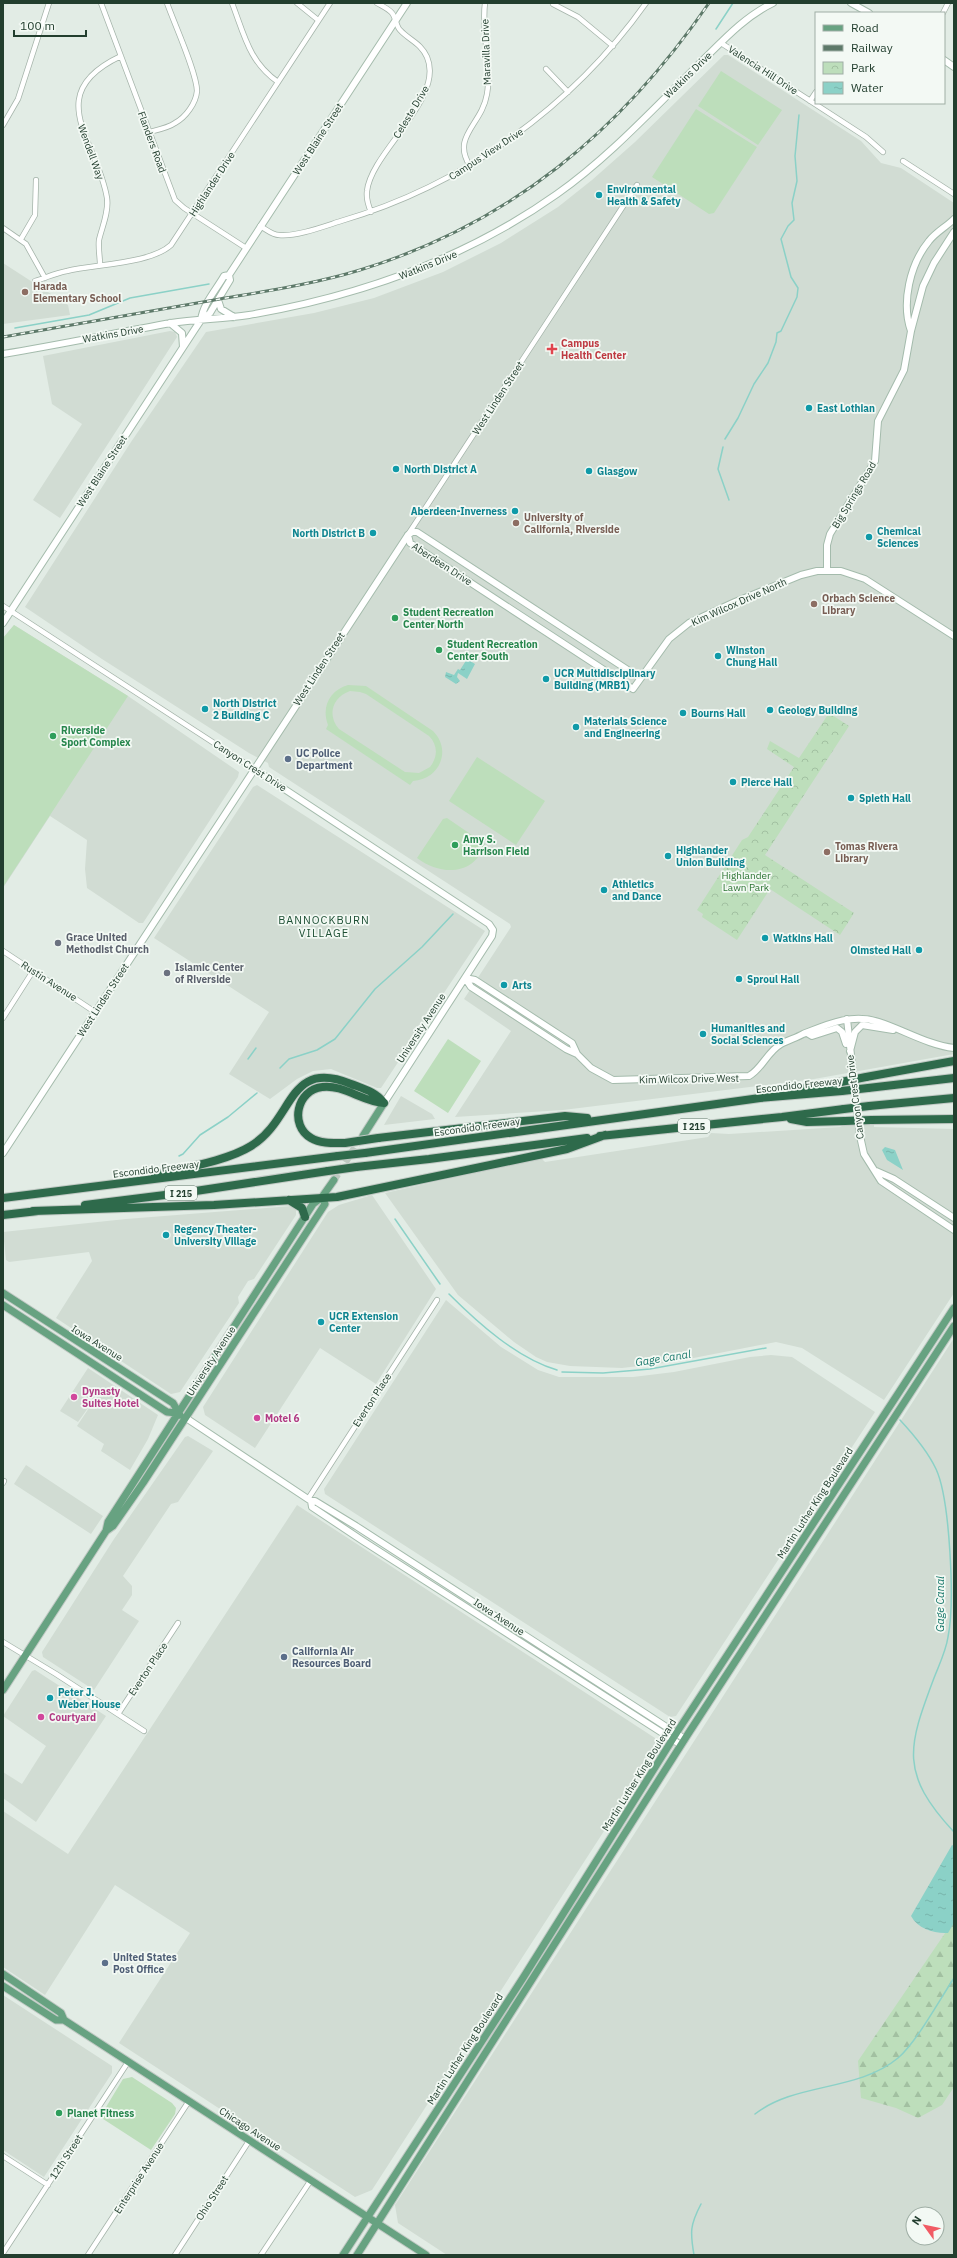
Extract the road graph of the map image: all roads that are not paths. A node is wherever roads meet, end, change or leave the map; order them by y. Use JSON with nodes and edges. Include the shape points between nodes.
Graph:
{"nodes":[{"id":1,"x":49,"y":3,"type":"edge"},
{"id":2,"x":101,"y":3,"type":"edge"},
{"id":3,"x":167,"y":3,"type":"edge"},
{"id":4,"x":232,"y":3,"type":"edge"},
{"id":5,"x":297,"y":3,"type":"edge"},
{"id":6,"x":330,"y":3,"type":"edge"},
{"id":7,"x":377,"y":3,"type":"edge"},
{"id":8,"x":407,"y":3,"type":"edge"},
{"id":9,"x":486,"y":3,"type":"edge"},
{"id":10,"x":646,"y":3,"type":"edge"},
{"id":11,"x":773,"y":3,"type":"edge"},
{"id":12,"x":851,"y":3,"type":"edge"},
{"id":13,"x":553,"y":4,"type":"dead end"},
{"id":14,"x":867,"y":12,"type":"edge"},
{"id":15,"x":318,"y":20,"type":"junction"},
{"id":16,"x":395,"y":21,"type":"junction"},
{"id":17,"x":722,"y":42,"type":"junction"},
{"id":18,"x":613,"y":46,"type":"junction"},
{"id":19,"x":121,"y":56,"type":"junction"},
{"id":20,"x":945,"y":61,"type":"edge"},
{"id":21,"x":954,"y":67,"type":"edge"},
{"id":22,"x":546,"y":69,"type":"dead end"},
{"id":23,"x":278,"y":82,"type":"junction"},
{"id":24,"x":568,"y":92,"type":"junction"},
{"id":25,"x":815,"y":94,"type":"edge"},
{"id":26,"x":810,"y":101,"type":"junction"},
{"id":27,"x":3,"y":124,"type":"edge"},
{"id":28,"x":149,"y":132,"type":"junction"},
{"id":29,"x":883,"y":152,"type":"dead end"},
{"id":30,"x":903,"y":161,"type":"dead end"},
{"id":31,"x":470,"y":166,"type":"junction"},
{"id":32,"x":36,"y":180,"type":"dead end"},
{"id":33,"x":637,"y":185,"type":"dead end"},
{"id":34,"x":954,"y":194,"type":"edge"},
{"id":35,"x":371,"y":212,"type":"junction"},
{"id":36,"x":193,"y":214,"type":"junction"},
{"id":37,"x":954,"y":219,"type":"edge"},
{"id":38,"x":260,"y":226,"type":"junction"},
{"id":39,"x":3,"y":228,"type":"edge"},
{"id":40,"x":954,"y":232,"type":"edge"},
{"id":41,"x":21,"y":239,"type":"junction"},
{"id":42,"x":246,"y":248,"type":"junction"},
{"id":43,"x":100,"y":265,"type":"junction"},
{"id":44,"x":229,"y":275,"type":"junction"},
{"id":45,"x":45,"y":278,"type":"junction"},
{"id":46,"x":35,"y":282,"type":"dead end"},
{"id":47,"x":218,"y":300,"type":"junction"},
{"id":48,"x":234,"y":317,"type":"junction"},
{"id":49,"x":201,"y":320,"type":"junction"},
{"id":50,"x":170,"y":323,"type":"junction"},
{"id":51,"x":911,"y":331,"type":"junction"},
{"id":52,"x":183,"y":347,"type":"junction"},
{"id":53,"x":3,"y":354,"type":"edge"},
{"id":54,"x":408,"y":535,"type":"junction"},
{"id":55,"x":827,"y":570,"type":"junction"},
{"id":56,"x":3,"y":606,"type":"edge"},
{"id":57,"x":11,"y":611,"type":"junction"},
{"id":58,"x":3,"y":623,"type":"edge"},
{"id":59,"x":954,"y":636,"type":"edge"},
{"id":60,"x":640,"y":678,"type":"junction"},
{"id":61,"x":633,"y":689,"type":"joint"},
{"id":62,"x":254,"y":769,"type":"junction"},
{"id":63,"x":493,"y":930,"type":"joint"},
{"id":64,"x":3,"y":951,"type":"edge"},
{"id":65,"x":33,"y":971,"type":"junction"},
{"id":66,"x":465,"y":978,"type":"junction"},
{"id":67,"x":95,"y":1012,"type":"junction"},
{"id":68,"x":3,"y":1018,"type":"edge"},
{"id":69,"x":847,"y":1019,"type":"junction"},
{"id":70,"x":903,"y":1031,"type":"junction"},
{"id":71,"x":808,"y":1032,"type":"junction"},
{"id":72,"x":954,"y":1048,"type":"edge"},
{"id":73,"x":850,"y":1052,"type":"junction"},
{"id":74,"x":954,"y":1061,"type":"edge"},
{"id":75,"x":954,"y":1078,"type":"edge"},
{"id":76,"x":760,"y":1098,"type":"junction"},
{"id":77,"x":954,"y":1098,"type":"edge"},
{"id":78,"x":384,"y":1103,"type":"junction"},
{"id":79,"x":782,"y":1117,"type":"junction"},
{"id":80,"x":604,"y":1119,"type":"junction"},
{"id":81,"x":954,"y":1119,"type":"edge"},
{"id":82,"x":605,"y":1135,"type":"junction"},
{"id":83,"x":363,"y":1136,"type":"tunnel mouth"},
{"id":84,"x":3,"y":1153,"type":"edge"},
{"id":85,"x":876,"y":1171,"type":"junction"},
{"id":86,"x":334,"y":1180,"type":"tunnel mouth"},
{"id":87,"x":122,"y":1183,"type":"junction"},
{"id":88,"x":3,"y":1198,"type":"edge"},
{"id":89,"x":322,"y":1198,"type":"junction"},
{"id":90,"x":288,"y":1200,"type":"junction"},
{"id":91,"x":33,"y":1211,"type":"junction"},
{"id":92,"x":3,"y":1215,"type":"edge"},
{"id":93,"x":305,"y":1217,"type":"junction"},
{"id":94,"x":954,"y":1218,"type":"edge"},
{"id":95,"x":954,"y":1230,"type":"edge"},
{"id":96,"x":3,"y":1293,"type":"edge"},
{"id":97,"x":437,"y":1300,"type":"dead end"},
{"id":98,"x":3,"y":1305,"type":"edge"},
{"id":99,"x":954,"y":1308,"type":"edge"},
{"id":100,"x":954,"y":1326,"type":"edge"},
{"id":101,"x":178,"y":1412,"type":"junction"},
{"id":102,"x":186,"y":1418,"type":"junction"},
{"id":103,"x":137,"y":1476,"type":"junction"},
{"id":104,"x":309,"y":1500,"type":"junction"},
{"id":105,"x":128,"y":1506,"type":"junction"},
{"id":106,"x":106,"y":1531,"type":"junction"},
{"id":107,"x":178,"y":1623,"type":"dead end"},
{"id":108,"x":3,"y":1642,"type":"edge"},
{"id":109,"x":26,"y":1655,"type":"junction"},
{"id":110,"x":3,"y":1690,"type":"edge"},
{"id":111,"x":118,"y":1714,"type":"junction"},
{"id":112,"x":144,"y":1731,"type":"dead end"},
{"id":113,"x":674,"y":1737,"type":"junction"},
{"id":114,"x":683,"y":1742,"type":"junction"},
{"id":115,"x":3,"y":1974,"type":"edge"},
{"id":116,"x":3,"y":1986,"type":"edge"},
{"id":117,"x":64,"y":2020,"type":"junction"},
{"id":118,"x":128,"y":2062,"type":"junction"},
{"id":119,"x":189,"y":2101,"type":"junction"},
{"id":120,"x":249,"y":2141,"type":"junction"},
{"id":121,"x":3,"y":2156,"type":"edge"},
{"id":122,"x":311,"y":2180,"type":"junction"},
{"id":123,"x":48,"y":2185,"type":"junction"},
{"id":124,"x":368,"y":2216,"type":"junction"},
{"id":125,"x":377,"y":2222,"type":"junction"},
{"id":126,"x":3,"y":2253,"type":"edge"},
{"id":127,"x":88,"y":2255,"type":"edge"},
{"id":128,"x":175,"y":2255,"type":"edge"},
{"id":129,"x":261,"y":2255,"type":"edge"},
{"id":130,"x":343,"y":2255,"type":"edge"},
{"id":131,"x":357,"y":2255,"type":"edge"},
{"id":132,"x":426,"y":2255,"type":"edge"}],
"edges":[{"from":1,"to":27,"type":"street","via":[[18,99]]},
{"from":2,"to":19,"type":"street","name":"Flanders Road"},
{"from":3,"to":28,"type":"street","via":[[197,91],[190,108],[181,119]]},
{"from":4,"to":23,"type":"street","via":[[252,56],[261,68]]},
{"from":5,"to":15,"type":"street"},
{"from":6,"to":15,"type":"street","name":"Highlander Drive"},
{"from":7,"to":16,"type":"street","name":"Celeste Drive","via":[[392,12]]},
{"from":8,"to":16,"type":"street","name":"West Blaine Street"},
{"from":9,"to":31,"type":"street","name":"Maravilla Drive","via":[[484,18],[488,94],[483,110],[463,144],[463,153]]},
{"from":10,"to":18,"type":"street","name":"Campus View Drive"},
{"from":11,"to":17,"type":"street","name":"Watkins Drive","via":[[741,22]]},
{"from":12,"to":14,"type":"street"},
{"from":13,"to":18,"type":"street","via":[[578,17]]},
{"from":15,"to":23,"type":"street","name":"Highlander Drive"},
{"from":16,"to":35,"type":"street","name":"Celeste Drive","via":[[399,30],[423,50],[428,58],[430,76],[424,94],[369,181],[366,199]]},
{"from":16,"to":38,"type":"street","name":"West Blaine Street"},
{"from":17,"to":26,"type":"street","name":"Valencia Hill Drive"},
{"from":17,"to":48,"type":"street","name":"Watkins Drive","via":[[636,126],[577,178],[490,237],[448,258],[368,288]]},
{"from":18,"to":24,"type":"street","name":"Campus View Drive"},
{"from":19,"to":28,"type":"street","name":"Flanders Road"},
{"from":19,"to":43,"type":"street","name":"Wendell Way","via":[[91,75],[80,95],[79,103],[81,125],[107,200],[99,247]]},
{"from":20,"to":21,"type":"street"},
{"from":22,"to":24,"type":"street"},
{"from":23,"to":36,"type":"street","name":"Highlander Drive"},
{"from":24,"to":31,"type":"street","name":"Campus View Drive","via":[[532,123]]},
{"from":25,"to":26,"type":"street"},
{"from":26,"to":29,"type":"street","name":"Valencia Hill Drive","via":[[866,137]]},
{"from":28,"to":36,"type":"street","name":"Flanders Road","via":[[175,200]]},
{"from":30,"to":34,"type":"street"},
{"from":31,"to":35,"type":"street","name":"Campus View Drive","via":[[420,192]]},
{"from":32,"to":41,"type":"street","via":[[35,215]]},
{"from":33,"to":54,"type":"street","name":"West Linden Street"},
{"from":35,"to":38,"type":"street","name":"Campus View Drive","via":[[287,235],[278,235]]},
{"from":36,"to":42,"type":"street","name":"Flanders Road"},
{"from":36,"to":43,"type":"street","name":"Highlander Drive","via":[[171,245],[163,251],[146,258]]},
{"from":37,"to":51,"type":"street","name":"Big Springs Road","via":[[929,241],[915,266],[907,304]]},
{"from":38,"to":42,"type":"street","name":"West Blaine Street"},
{"from":39,"to":41,"type":"street"},
{"from":40,"to":51,"type":"street","name":"Big Springs Road","via":[[930,270],[918,301]]},
{"from":41,"to":45,"type":"street","via":[[34,255]]},
{"from":42,"to":44,"type":"street","name":"West Blaine Street"},
{"from":43,"to":45,"type":"street","name":"Highlander Drive","via":[[58,272]]},
{"from":44,"to":47,"type":"street","name":"West Blaine Street","via":[[230,280]]},
{"from":44,"to":49,"type":"street","name":"West Blaine Street","via":[[224,276],[202,311]]},
{"from":45,"to":46,"type":"street","name":"Highlander Drive"},
{"from":47,"to":48,"type":"street","via":[[221,309]]},
{"from":47,"to":49,"type":"street","name":"West Blaine Street","via":[[210,313]]},
{"from":48,"to":49,"type":"street","name":"Watkins Drive"},
{"from":49,"to":50,"type":"street","name":"Watkins Drive"},
{"from":49,"to":52,"type":"street","name":"West Blaine Street"},
{"from":50,"to":52,"type":"street","via":[[182,333]]},
{"from":50,"to":53,"type":"street","name":"Watkins Drive"},
{"from":51,"to":55,"type":"street","name":"Big Springs Road","via":[[904,370],[878,420],[875,461],[830,534],[827,545]]},
{"from":52,"to":57,"type":"street","name":"West Blaine Street"},
{"from":54,"to":60,"type":"street","name":"Aberdeen Drive","via":[[417,532]]},
{"from":54,"to":61,"type":"street","name":"Aberdeen Drive","via":[[410,543]]},
{"from":54,"to":62,"type":"street","name":"West Linden Street"},
{"from":55,"to":59,"type":"street","name":"Kim Wilcox Drive North","via":[[849,573],[865,579]]},
{"from":55,"to":60,"type":"street","name":"Kim Wilcox Drive North","via":[[801,575],[696,619],[669,639]]},
{"from":56,"to":57,"type":"street","name":"Canyon Crest Drive"},
{"from":57,"to":58,"type":"street","name":"West Blaine Street"},
{"from":57,"to":62,"type":"street","name":"Canyon Crest Drive"},
{"from":60,"to":61,"type":"street","name":"Kim Wilcox Drive North"},
{"from":62,"to":63,"type":"street","name":"Canyon Crest Drive","via":[[436,888],[489,924]]},
{"from":62,"to":67,"type":"street","name":"West Linden Street"},
{"from":63,"to":66,"type":"street","name":"University Avenue","via":[[492,936]]},
{"from":64,"to":65,"type":"street","name":"Rustin Avenue"},
{"from":65,"to":67,"type":"street","name":"Rustin Avenue"},
{"from":65,"to":68,"type":"street"},
{"from":66,"to":71,"type":"street","name":"Kim Wilcox Drive West","via":[[471,987],[576,1054],[591,1068],[613,1080],[742,1078],[754,1074],[774,1049]]},
{"from":66,"to":78,"type":"street","name":"University Avenue"},
{"from":67,"to":84,"type":"street","name":"West Linden Street"},
{"from":69,"to":70,"type":"street","name":"Kim Wilcox Drive West","via":[[870,1020]]},
{"from":69,"to":71,"type":"street","name":"Kim Wilcox Drive West"},
{"from":69,"to":73,"type":"street","name":"Canyon Crest Drive"},
{"from":70,"to":72,"type":"street","name":"Kim Wilcox Drive West","via":[[936,1045]]},
{"from":70,"to":73,"type":"street","via":[[862,1025],[855,1032]]},
{"from":71,"to":73,"type":"street","via":[[812,1036],[838,1028],[844,1035]]},
{"from":73,"to":85,"type":"street","name":"Canyon Crest Drive","via":[[860,1140],[864,1154]]},
{"from":74,"to":76,"type":"highway","bridge":true},
{"from":75,"to":76,"type":"highway","name":"Escondido Freeway","number":"I 215","bridge":true},
{"from":76,"to":80,"type":"highway","name":"Escondido Freeway","number":"I 215"},
{"from":77,"to":79,"type":"highway","number":"I 215","bridge":true},
{"from":78,"to":80,"type":"highway","bridge":true,"via":[[373,1102],[335,1088],[321,1087],[310,1091],[303,1098],[298,1111],[300,1125],[305,1134],[319,1142],[345,1143],[565,1116]]},
{"from":78,"to":83,"type":"main road","name":"University Avenue"},
{"from":78,"to":87,"type":"highway","via":[[378,1095],[336,1078],[315,1078],[301,1085],[275,1125],[246,1150]]},
{"from":79,"to":81,"type":"highway","bridge":true,"via":[[807,1122]]},
{"from":79,"to":82,"type":"highway","number":"I 215"},
{"from":80,"to":87,"type":"highway","name":"Escondido Freeway","number":"I 215","bridge":true,"via":[[365,1153]]},
{"from":82,"to":89,"type":"highway","via":[[567,1149],[359,1193]]},
{"from":82,"to":91,"type":"highway","number":"I 215","bridge":true},
{"from":85,"to":94,"type":"street","via":[[894,1179]]},
{"from":85,"to":95,"type":"street","name":"Canyon Crest Drive","via":[[881,1181]]},
{"from":86,"to":89,"type":"main road","name":"University Avenue"},
{"from":87,"to":88,"type":"highway","name":"Escondido Freeway","number":"I 215"},
{"from":89,"to":90,"type":"highway"},
{"from":89,"to":93,"type":"main road","name":"University Avenue","via":[[313,1204]]},
{"from":89,"to":102,"type":"main road","name":"University Avenue","via":[[325,1204]]},
{"from":90,"to":91,"type":"highway"},
{"from":90,"to":93,"type":"highway","via":[[302,1208]]},
{"from":91,"to":92,"type":"highway","number":"I 215"},
{"from":93,"to":101,"type":"main road","name":"University Avenue"},
{"from":96,"to":101,"type":"main road","name":"Iowa Avenue","via":[[173,1403]]},
{"from":97,"to":104,"type":"street","name":"Everton Place"},
{"from":98,"to":101,"type":"main road","name":"Iowa Avenue","via":[[168,1412]]},
{"from":99,"to":113,"type":"main road","name":"Martin Luther King Boulevard"},
{"from":100,"to":114,"type":"main road","name":"Martin Luther King Boulevard"},
{"from":101,"to":102,"type":"main road","name":"Iowa Avenue"},
{"from":101,"to":103,"type":"main road","name":"University Avenue"},
{"from":102,"to":104,"type":"street","name":"Iowa Avenue"},
{"from":102,"to":105,"type":"main road","name":"University Avenue"},
{"from":103,"to":105,"type":"main road","via":[[138,1483]]},
{"from":103,"to":106,"type":"main road","name":"University Avenue","via":[[108,1522]]},
{"from":104,"to":113,"type":"street","name":"Iowa Avenue","via":[[316,1501],[356,1526]]},
{"from":105,"to":106,"type":"main road","name":"University Avenue"},
{"from":106,"to":109,"type":"main road","name":"University Avenue"},
{"from":107,"to":111,"type":"street","name":"Everton Place"},
{"from":108,"to":109,"type":"street"},
{"from":109,"to":110,"type":"main road","name":"University Avenue"},
{"from":109,"to":111,"type":"street"},
{"from":111,"to":112,"type":"street"},
{"from":113,"to":114,"type":"street","name":"Iowa Avenue"},
{"from":113,"to":124,"type":"main road","name":"Martin Luther King Boulevard","via":[[523,1978]]},
{"from":114,"to":125,"type":"main road","name":"Martin Luther King Boulevard"},
{"from":115,"to":117,"type":"main road","name":"Chicago Avenue","via":[[61,2013]]},
{"from":116,"to":117,"type":"main road","name":"Chicago Avenue","via":[[56,2020]]},
{"from":117,"to":118,"type":"main road","name":"Chicago Avenue"},
{"from":118,"to":119,"type":"main road","name":"Chicago Avenue"},
{"from":118,"to":123,"type":"street","name":"12th Street"},
{"from":119,"to":120,"type":"main road","name":"Chicago Avenue"},
{"from":119,"to":127,"type":"street","name":"Enterprise Avenue"},
{"from":120,"to":122,"type":"main road","name":"Chicago Avenue"},
{"from":120,"to":128,"type":"street","name":"Ohio Street"},
{"from":121,"to":123,"type":"street"},
{"from":122,"to":124,"type":"main road","name":"Chicago Avenue"},
{"from":122,"to":129,"type":"street"},
{"from":123,"to":126,"type":"street","name":"12th Street"},
{"from":124,"to":125,"type":"main road","name":"Chicago Avenue"},
{"from":124,"to":130,"type":"main road","name":"Martin Luther King Boulevard"},
{"from":125,"to":131,"type":"main road","name":"Martin Luther King Boulevard"},
{"from":125,"to":132,"type":"main road","name":"Chicago Avenue"}]}
